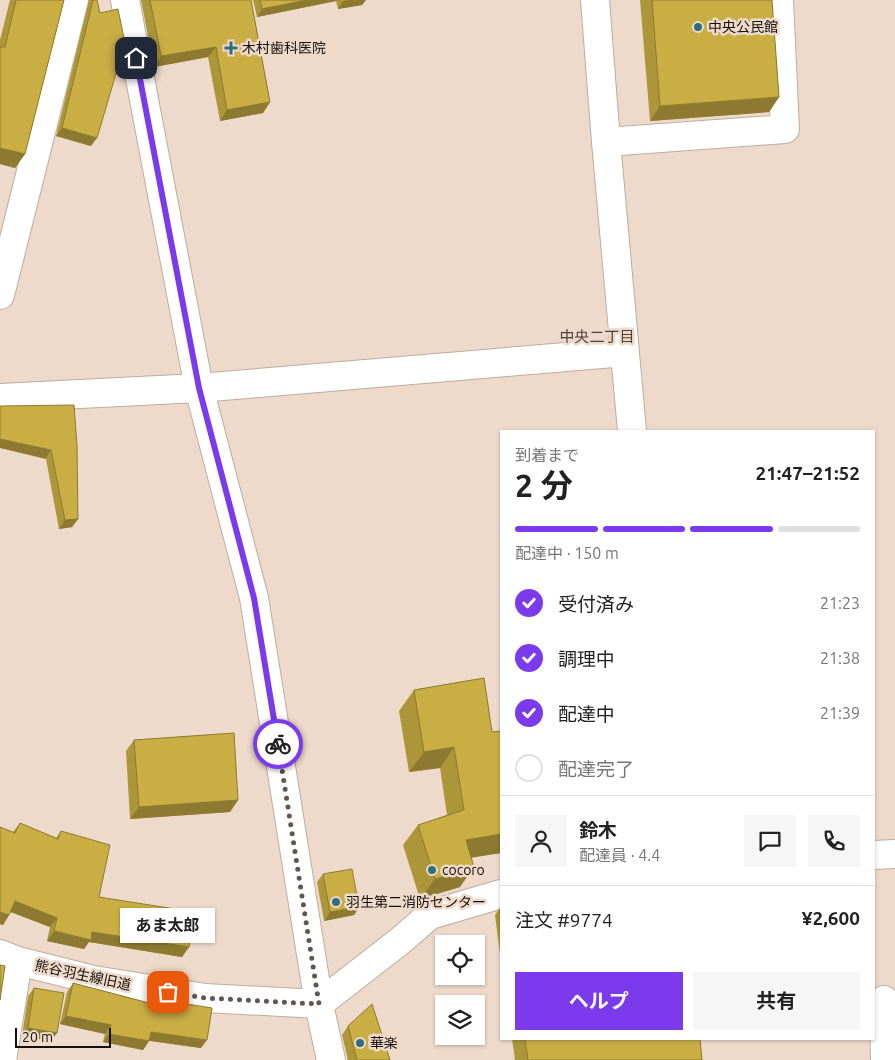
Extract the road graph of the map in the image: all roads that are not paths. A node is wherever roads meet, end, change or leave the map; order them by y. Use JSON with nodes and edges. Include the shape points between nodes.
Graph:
{"nodes":[{"id":1,"x":74,"y":0,"type":"edge"},
{"id":2,"x":125,"y":0,"type":"edge"},
{"id":3,"x":596,"y":0,"type":"edge"},
{"id":4,"x":779,"y":0,"type":"edge"},
{"id":5,"x":606,"y":142,"type":"junction"},
{"id":6,"x":0,"y":295,"type":"edge"},
{"id":7,"x":625,"y":352,"type":"junction"},
{"id":8,"x":199,"y":388,"type":"junction"},
{"id":9,"x":0,"y":398,"type":"edge"},
{"id":10,"x":632,"y":430,"type":"edge"},
{"id":11,"x":895,"y":854,"type":"edge"},
{"id":12,"x":875,"y":855,"type":"edge"},
{"id":13,"x":500,"y":894,"type":"edge"},
{"id":14,"x":9,"y":958,"type":"edge"},
{"id":15,"x":884,"y":1000,"type":"dead end"},
{"id":16,"x":319,"y":1004,"type":"junction"},
{"id":17,"x":2,"y":1060,"type":"edge"},
{"id":18,"x":331,"y":1060,"type":"edge"},
{"id":19,"x":885,"y":1060,"type":"edge"}],
"edges":[{"from":1,"to":6,"type":"street"},
{"from":2,"to":8,"type":"street"},
{"from":3,"to":5,"type":"street"},
{"from":4,"to":5,"type":"street","via":[[785,129]]},
{"from":5,"to":7,"type":"street"},
{"from":7,"to":8,"type":"street"},
{"from":7,"to":10,"type":"street"},
{"from":8,"to":9,"type":"street"},
{"from":8,"to":16,"type":"street","via":[[254,598]]},
{"from":11,"to":12,"type":"street"},
{"from":13,"to":16,"type":"street","via":[[430,915]]},
{"from":14,"to":16,"type":"street","name":"熊谷羽生線旧道","via":[[94,980],[205,998]]},
{"from":14,"to":17,"type":"street"},
{"from":15,"to":19,"type":"street"},
{"from":16,"to":18,"type":"street"}]}
